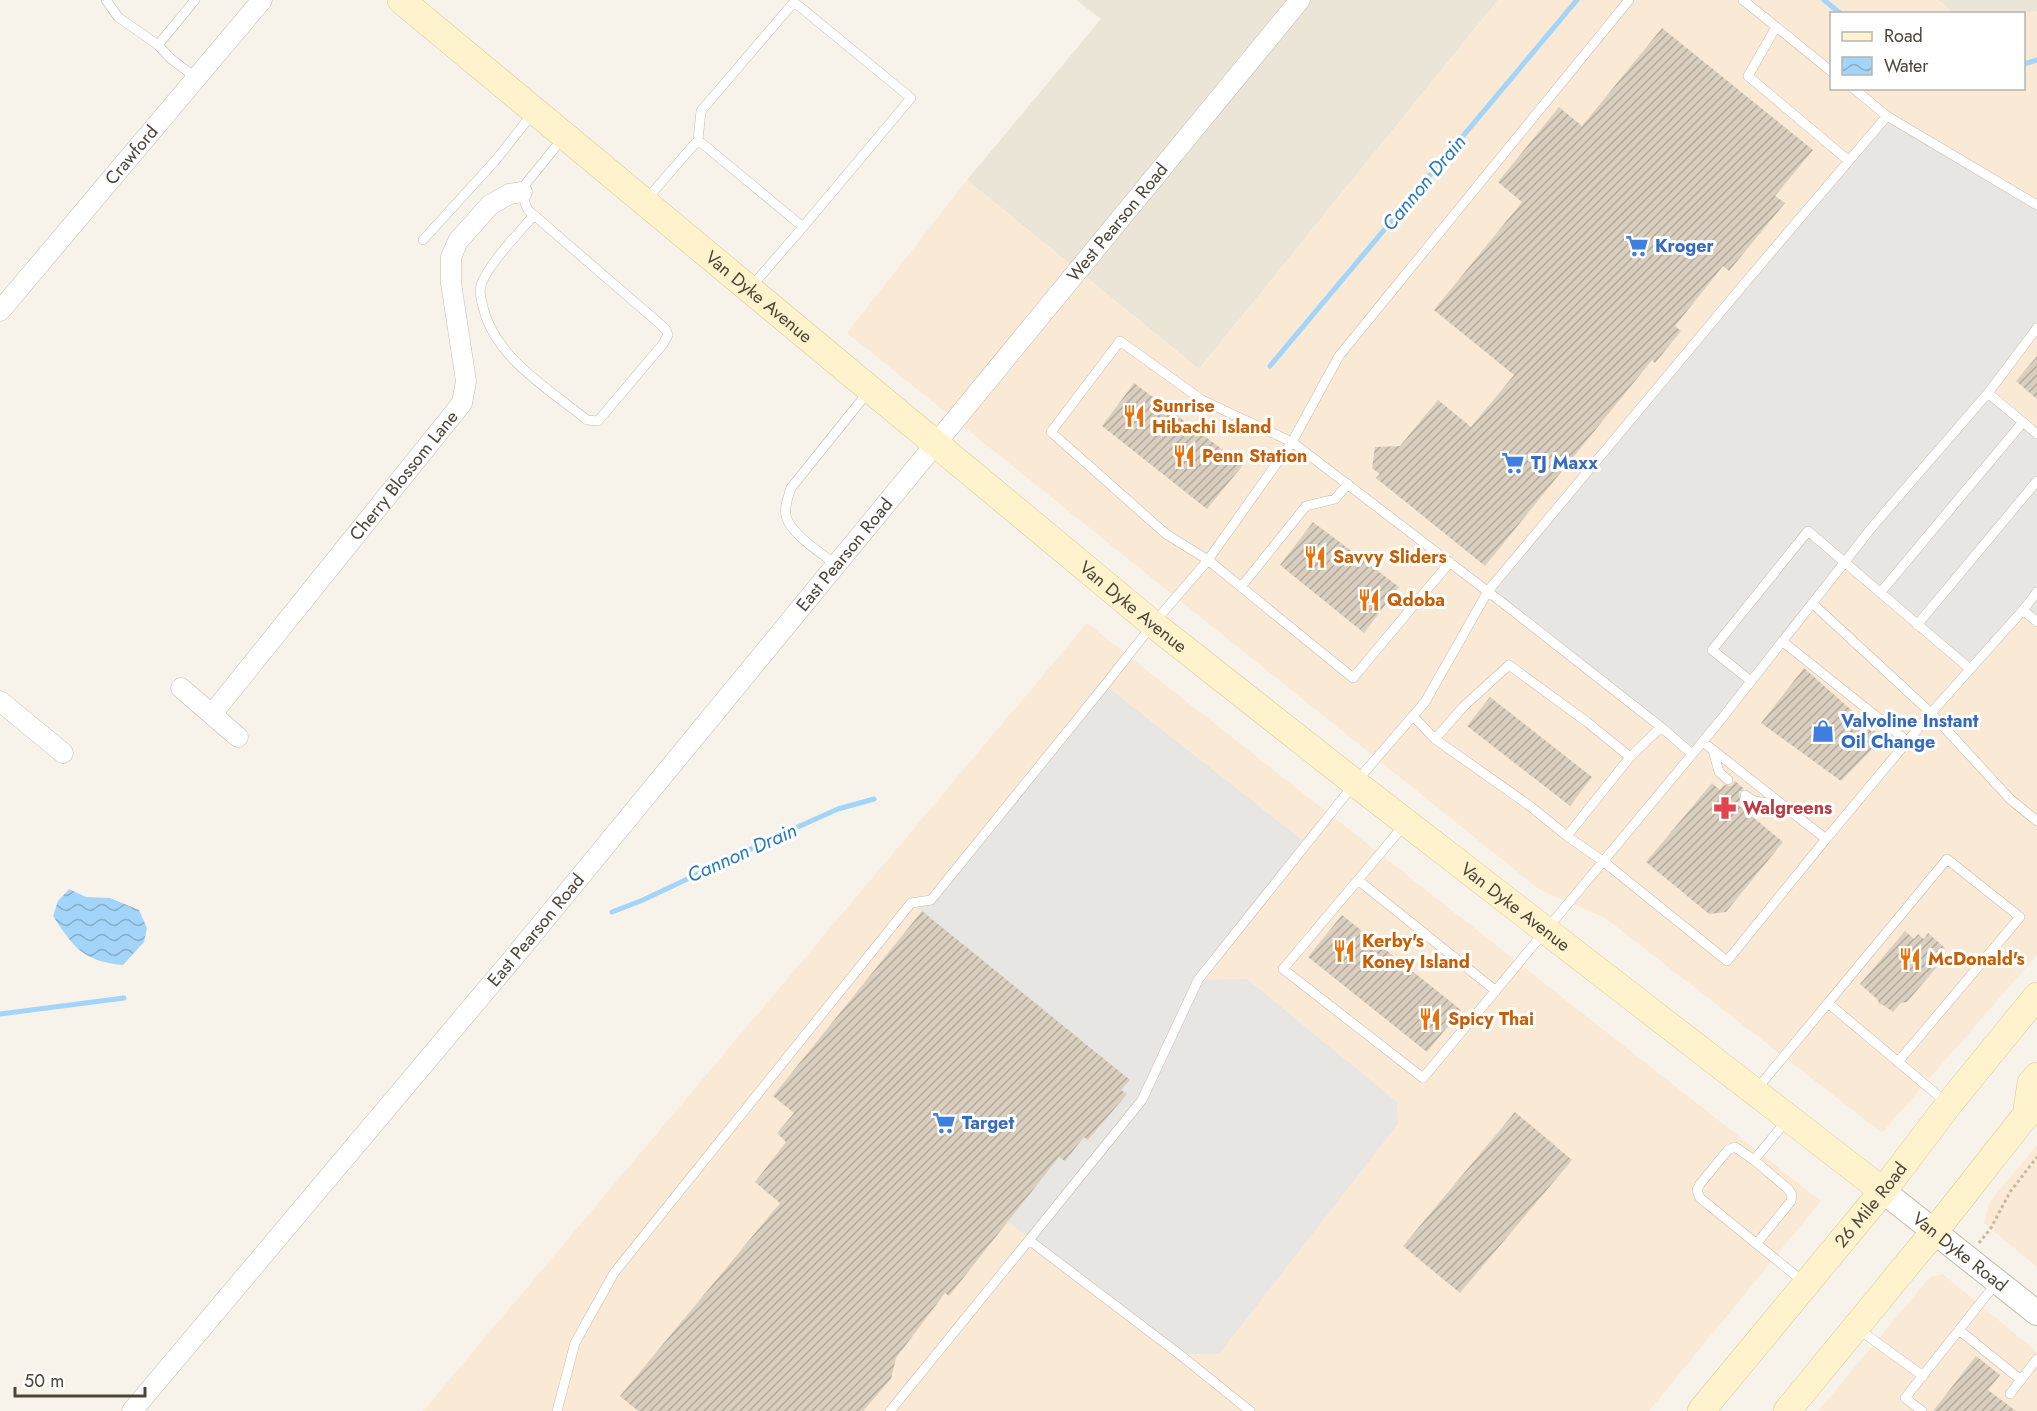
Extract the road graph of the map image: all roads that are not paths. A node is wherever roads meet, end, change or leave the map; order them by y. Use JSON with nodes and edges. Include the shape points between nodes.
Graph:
{"nodes":[{"id":1,"x":106,"y":0,"type":"edge"},
{"id":2,"x":195,"y":0,"type":"edge"},
{"id":3,"x":262,"y":0,"type":"edge"},
{"id":4,"x":401,"y":0,"type":"edge"},
{"id":5,"x":1300,"y":0,"type":"edge"},
{"id":6,"x":1629,"y":0,"type":"edge"},
{"id":7,"x":1743,"y":0,"type":"edge"},
{"id":8,"x":1776,"y":27,"type":"junction"},
{"id":9,"x":158,"y":45,"type":"junction"},
{"id":10,"x":1830,"y":70,"type":"edge"},
{"id":11,"x":196,"y":78,"type":"junction"},
{"id":12,"x":1855,"y":90,"type":"edge"},
{"id":13,"x":535,"y":111,"type":"junction"},
{"id":14,"x":1887,"y":116,"type":"junction"},
{"id":15,"x":565,"y":136,"type":"junction"},
{"id":16,"x":698,"y":140,"type":"junction"},
{"id":17,"x":1849,"y":161,"type":"junction"},
{"id":18,"x":522,"y":192,"type":"junction"},
{"id":19,"x":644,"y":202,"type":"junction"},
{"id":20,"x":2037,"y":205,"type":"edge"},
{"id":21,"x":534,"y":215,"type":"junction"},
{"id":22,"x":803,"y":227,"type":"junction"},
{"id":23,"x":423,"y":240,"type":"dead end"},
{"id":24,"x":749,"y":289,"type":"junction"},
{"id":25,"x":0,"y":311,"type":"edge"},
{"id":26,"x":2037,"y":328,"type":"edge"},
{"id":27,"x":870,"y":390,"type":"junction"},
{"id":28,"x":1988,"y":393,"type":"junction"},
{"id":29,"x":2023,"y":422,"type":"junction"},
{"id":30,"x":2037,"y":434,"type":"edge"},
{"id":31,"x":1292,"y":442,"type":"junction"},
{"id":32,"x":935,"y":444,"type":"junction"},
{"id":33,"x":2037,"y":481,"type":"edge"},
{"id":34,"x":1348,"y":484,"type":"junction"},
{"id":35,"x":1208,"y":560,"type":"junction"},
{"id":36,"x":1450,"y":562,"type":"junction"},
{"id":37,"x":1844,"y":563,"type":"junction"},
{"id":38,"x":836,"y":565,"type":"junction"},
{"id":39,"x":1241,"y":587,"type":"junction"},
{"id":40,"x":1488,"y":591,"type":"junction"},
{"id":41,"x":2037,"y":592,"type":"edge"},
{"id":42,"x":1880,"y":593,"type":"junction"},
{"id":43,"x":1812,"y":603,"type":"junction"},
{"id":44,"x":2023,"y":610,"type":"junction"},
{"id":45,"x":2037,"y":622,"type":"edge"},
{"id":46,"x":1153,"y":624,"type":"junction"},
{"id":47,"x":1917,"y":625,"type":"junction"},
{"id":48,"x":1782,"y":641,"type":"junction"},
{"id":49,"x":1970,"y":669,"type":"junction"},
{"id":50,"x":1751,"y":681,"type":"junction"},
{"id":51,"x":181,"y":688,"type":"dead end"},
{"id":52,"x":0,"y":701,"type":"edge"},
{"id":53,"x":1931,"y":713,"type":"junction"},
{"id":54,"x":212,"y":714,"type":"junction"},
{"id":55,"x":1413,"y":716,"type":"junction"},
{"id":56,"x":1661,"y":727,"type":"junction"},
{"id":57,"x":238,"y":736,"type":"dead end"},
{"id":58,"x":1436,"y":739,"type":"junction"},
{"id":59,"x":1907,"y":741,"type":"junction"},
{"id":60,"x":1702,"y":742,"type":"junction"},
{"id":61,"x":1713,"y":750,"type":"junction"},
{"id":62,"x":63,"y":753,"type":"dead end"},
{"id":63,"x":1692,"y":754,"type":"junction"},
{"id":64,"x":1630,"y":757,"type":"junction"},
{"id":65,"x":1728,"y":780,"type":"dead end"},
{"id":66,"x":1355,"y":783,"type":"junction"},
{"id":67,"x":1745,"y":795,"type":"dead end"},
{"id":68,"x":1782,"y":804,"type":"junction"},
{"id":69,"x":2037,"y":821,"type":"edge"},
{"id":70,"x":1406,"y":823,"type":"junction"},
{"id":71,"x":1567,"y":836,"type":"junction"},
{"id":72,"x":1826,"y":839,"type":"junction"},
{"id":73,"x":1604,"y":862,"type":"junction"},
{"id":74,"x":1358,"y":880,"type":"junction"},
{"id":75,"x":1547,"y":931,"type":"junction"},
{"id":76,"x":1496,"y":991,"type":"junction"},
{"id":77,"x":2037,"y":996,"type":"edge"},
{"id":78,"x":1828,"y":1003,"type":"junction"},
{"id":79,"x":1898,"y":1062,"type":"junction"},
{"id":80,"x":2037,"y":1076,"type":"edge"},
{"id":81,"x":1755,"y":1092,"type":"junction"},
{"id":82,"x":1949,"y":1104,"type":"junction"},
{"id":83,"x":2031,"y":1108,"type":"edge"},
{"id":84,"x":1788,"y":1118,"type":"junction"},
{"id":85,"x":1754,"y":1160,"type":"junction"},
{"id":86,"x":1883,"y":1191,"type":"junction"},
{"id":87,"x":1934,"y":1233,"type":"junction"},
{"id":88,"x":1029,"y":1240,"type":"junction"},
{"id":89,"x":1757,"y":1243,"type":"junction"},
{"id":90,"x":1997,"y":1282,"type":"junction"},
{"id":91,"x":1806,"y":1284,"type":"junction"},
{"id":92,"x":2037,"y":1312,"type":"edge"},
{"id":93,"x":1856,"y":1327,"type":"junction"},
{"id":94,"x":1959,"y":1330,"type":"junction"},
{"id":95,"x":2037,"y":1359,"type":"edge"},
{"id":96,"x":1923,"y":1376,"type":"junction"},
{"id":97,"x":2021,"y":1380,"type":"junction"},
{"id":98,"x":2010,"y":1394,"type":"dead end"},
{"id":99,"x":132,"y":1411,"type":"edge"},
{"id":100,"x":557,"y":1411,"type":"edge"},
{"id":101,"x":890,"y":1411,"type":"edge"},
{"id":102,"x":1250,"y":1411,"type":"edge"},
{"id":103,"x":1701,"y":1411,"type":"edge"},
{"id":104,"x":1787,"y":1411,"type":"edge"},
{"id":105,"x":1922,"y":1411,"type":"edge"}],
"edges":[{"from":1,"to":9,"type":"lane","via":[[118,17]]},
{"from":2,"to":9,"type":"lane"},
{"from":3,"to":11,"type":"street","name":"Crawford"},
{"from":4,"to":13,"type":"main road","name":"Van Dyke Avenue"},
{"from":5,"to":32,"type":"street","name":"West Pearson Road"},
{"from":6,"to":31,"type":"lane","via":[[1340,356]]},
{"from":7,"to":8,"type":"lane"},
{"from":8,"to":10,"type":"lane"},
{"from":8,"to":17,"type":"lane","via":[[1748,76]]},
{"from":9,"to":11,"type":"lane"},
{"from":11,"to":25,"type":"street","name":"Crawford"},
{"from":12,"to":14,"type":"lane"},
{"from":13,"to":15,"type":"main road","name":"Van Dyke Avenue"},
{"from":13,"to":23,"type":"lane"},
{"from":14,"to":17,"type":"lane"},
{"from":14,"to":20,"type":"lane"},
{"from":15,"to":18,"type":"lane"},
{"from":15,"to":19,"type":"main road","name":"Van Dyke Avenue"},
{"from":16,"to":19,"type":"lane"},
{"from":16,"to":22,"type":"lane"},
{"from":16,"to":22,"type":"lane","via":[[701,111],[795,2],[911,98]]},
{"from":17,"to":40,"type":"lane"},
{"from":18,"to":21,"type":"lane","via":[[524,203]]},
{"from":18,"to":54,"type":"street","name":"Cherry Blossom Lane","via":[[509,194],[490,205],[458,241],[451,257],[451,283],[466,381],[462,403]]},
{"from":19,"to":24,"type":"main road","name":"Van Dyke Avenue"},
{"from":21,"to":21,"type":"lane","via":[[668,335],[598,421],[587,420],[515,360],[486,318],[482,282]]},
{"from":22,"to":24,"type":"lane"},
{"from":24,"to":27,"type":"main road","name":"Van Dyke Avenue"},
{"from":26,"to":28,"type":"lane"},
{"from":27,"to":32,"type":"main road","name":"Van Dyke Avenue"},
{"from":27,"to":38,"type":"lane","via":[[791,488],[786,503],[786,516],[792,526]]},
{"from":28,"to":29,"type":"lane"},
{"from":28,"to":37,"type":"lane"},
{"from":29,"to":30,"type":"lane"},
{"from":29,"to":42,"type":"lane"},
{"from":31,"to":34,"type":"lane"},
{"from":31,"to":35,"type":"lane"},
{"from":31,"to":35,"type":"lane","via":[[1202,400],[1120,341],[1051,432],[1166,534]]},
{"from":32,"to":38,"type":"street","name":"East Pearson Road"},
{"from":32,"to":46,"type":"main road","name":"Van Dyke Avenue"},
{"from":33,"to":47,"type":"lane"},
{"from":34,"to":36,"type":"lane"},
{"from":34,"to":39,"type":"lane","via":[[1335,500],[1306,506]]},
{"from":35,"to":39,"type":"lane"},
{"from":35,"to":46,"type":"lane"},
{"from":36,"to":39,"type":"lane","via":[[1353,678]]},
{"from":36,"to":40,"type":"lane"},
{"from":37,"to":42,"type":"lane"},
{"from":37,"to":43,"type":"lane"},
{"from":37,"to":50,"type":"lane","via":[[1808,531],[1712,650]]},
{"from":38,"to":99,"type":"street","name":"East Pearson Road","via":[[519,951]]},
{"from":40,"to":55,"type":"lane","via":[[1425,702]]},
{"from":40,"to":56,"type":"lane"},
{"from":41,"to":44,"type":"lane"},
{"from":42,"to":47,"type":"lane"},
{"from":43,"to":48,"type":"lane"},
{"from":43,"to":53,"type":"lane"},
{"from":44,"to":45,"type":"lane"},
{"from":44,"to":49,"type":"lane"},
{"from":46,"to":66,"type":"main road","name":"Van Dyke Avenue"},
{"from":46,"to":100,"type":"lane","via":[[931,900],[911,903],[614,1273],[574,1343]]},
{"from":47,"to":49,"type":"lane"},
{"from":48,"to":50,"type":"lane"},
{"from":48,"to":59,"type":"lane"},
{"from":49,"to":53,"type":"lane"},
{"from":50,"to":60,"type":"lane"},
{"from":51,"to":54,"type":"street"},
{"from":52,"to":62,"type":"street"},
{"from":53,"to":59,"type":"lane"},
{"from":53,"to":69,"type":"lane","via":[[2010,799]]},
{"from":54,"to":57,"type":"street"},
{"from":55,"to":58,"type":"lane"},
{"from":55,"to":66,"type":"lane"},
{"from":56,"to":63,"type":"lane"},
{"from":56,"to":64,"type":"lane"},
{"from":58,"to":64,"type":"lane","via":[[1463,707],[1509,665]]},
{"from":58,"to":71,"type":"lane"},
{"from":59,"to":72,"type":"lane"},
{"from":60,"to":61,"type":"lane"},
{"from":60,"to":63,"type":"lane"},
{"from":61,"to":65,"type":"lane","via":[[1719,772]]},
{"from":61,"to":68,"type":"lane"},
{"from":63,"to":73,"type":"lane"},
{"from":64,"to":71,"type":"lane"},
{"from":66,"to":70,"type":"main road","name":"Van Dyke Avenue"},
{"from":66,"to":88,"type":"lane","via":[[1198,980],[1142,1100]]},
{"from":67,"to":68,"type":"lane","via":[[1754,801]]},
{"from":68,"to":72,"type":"lane"},
{"from":70,"to":74,"type":"lane"},
{"from":70,"to":75,"type":"main road","name":"Van Dyke Avenue"},
{"from":71,"to":73,"type":"lane"},
{"from":72,"to":73,"type":"lane","via":[[1727,961]]},
{"from":73,"to":75,"type":"lane"},
{"from":74,"to":76,"type":"lane"},
{"from":74,"to":76,"type":"lane","via":[[1283,969],[1423,1078]]},
{"from":75,"to":76,"type":"lane"},
{"from":75,"to":81,"type":"main road","name":"Van Dyke Avenue"},
{"from":77,"to":82,"type":"main road","name":"26 Mile Road"},
{"from":78,"to":79,"type":"lane"},
{"from":78,"to":79,"type":"lane","via":[[1947,859],[2020,917]]},
{"from":78,"to":81,"type":"lane"},
{"from":79,"to":82,"type":"lane"},
{"from":80,"to":83,"type":"main road","via":[[2031,1083]]},
{"from":81,"to":84,"type":"main road","name":"Van Dyke Avenue"},
{"from":82,"to":86,"type":"main road","name":"26 Mile Road"},
{"from":83,"to":87,"type":"main road"},
{"from":84,"to":85,"type":"lane"},
{"from":84,"to":86,"type":"main road","name":"Van Dyke Avenue"},
{"from":85,"to":89,"type":"lane","via":[[1792,1195]]},
{"from":85,"to":89,"type":"lane","via":[[1741,1150],[1728,1150],[1697,1190],[1700,1198]]},
{"from":86,"to":87,"type":"street","name":"Van Dyke Road"},
{"from":86,"to":91,"type":"main road","name":"26 Mile Road"},
{"from":87,"to":90,"type":"street","name":"Van Dyke Road"},
{"from":87,"to":93,"type":"main road"},
{"from":88,"to":101,"type":"lane"},
{"from":88,"to":102,"type":"lane"},
{"from":89,"to":91,"type":"lane"},
{"from":90,"to":92,"type":"street","name":"Van Dyke Road"},
{"from":90,"to":94,"type":"lane"},
{"from":91,"to":103,"type":"main road","name":"26 Mile Road"},
{"from":93,"to":96,"type":"lane"},
{"from":93,"to":104,"type":"main road"},
{"from":94,"to":96,"type":"lane"},
{"from":94,"to":97,"type":"lane"},
{"from":95,"to":97,"type":"lane"},
{"from":96,"to":105,"type":"lane","via":[[1905,1398]]},
{"from":97,"to":98,"type":"lane"}]}
